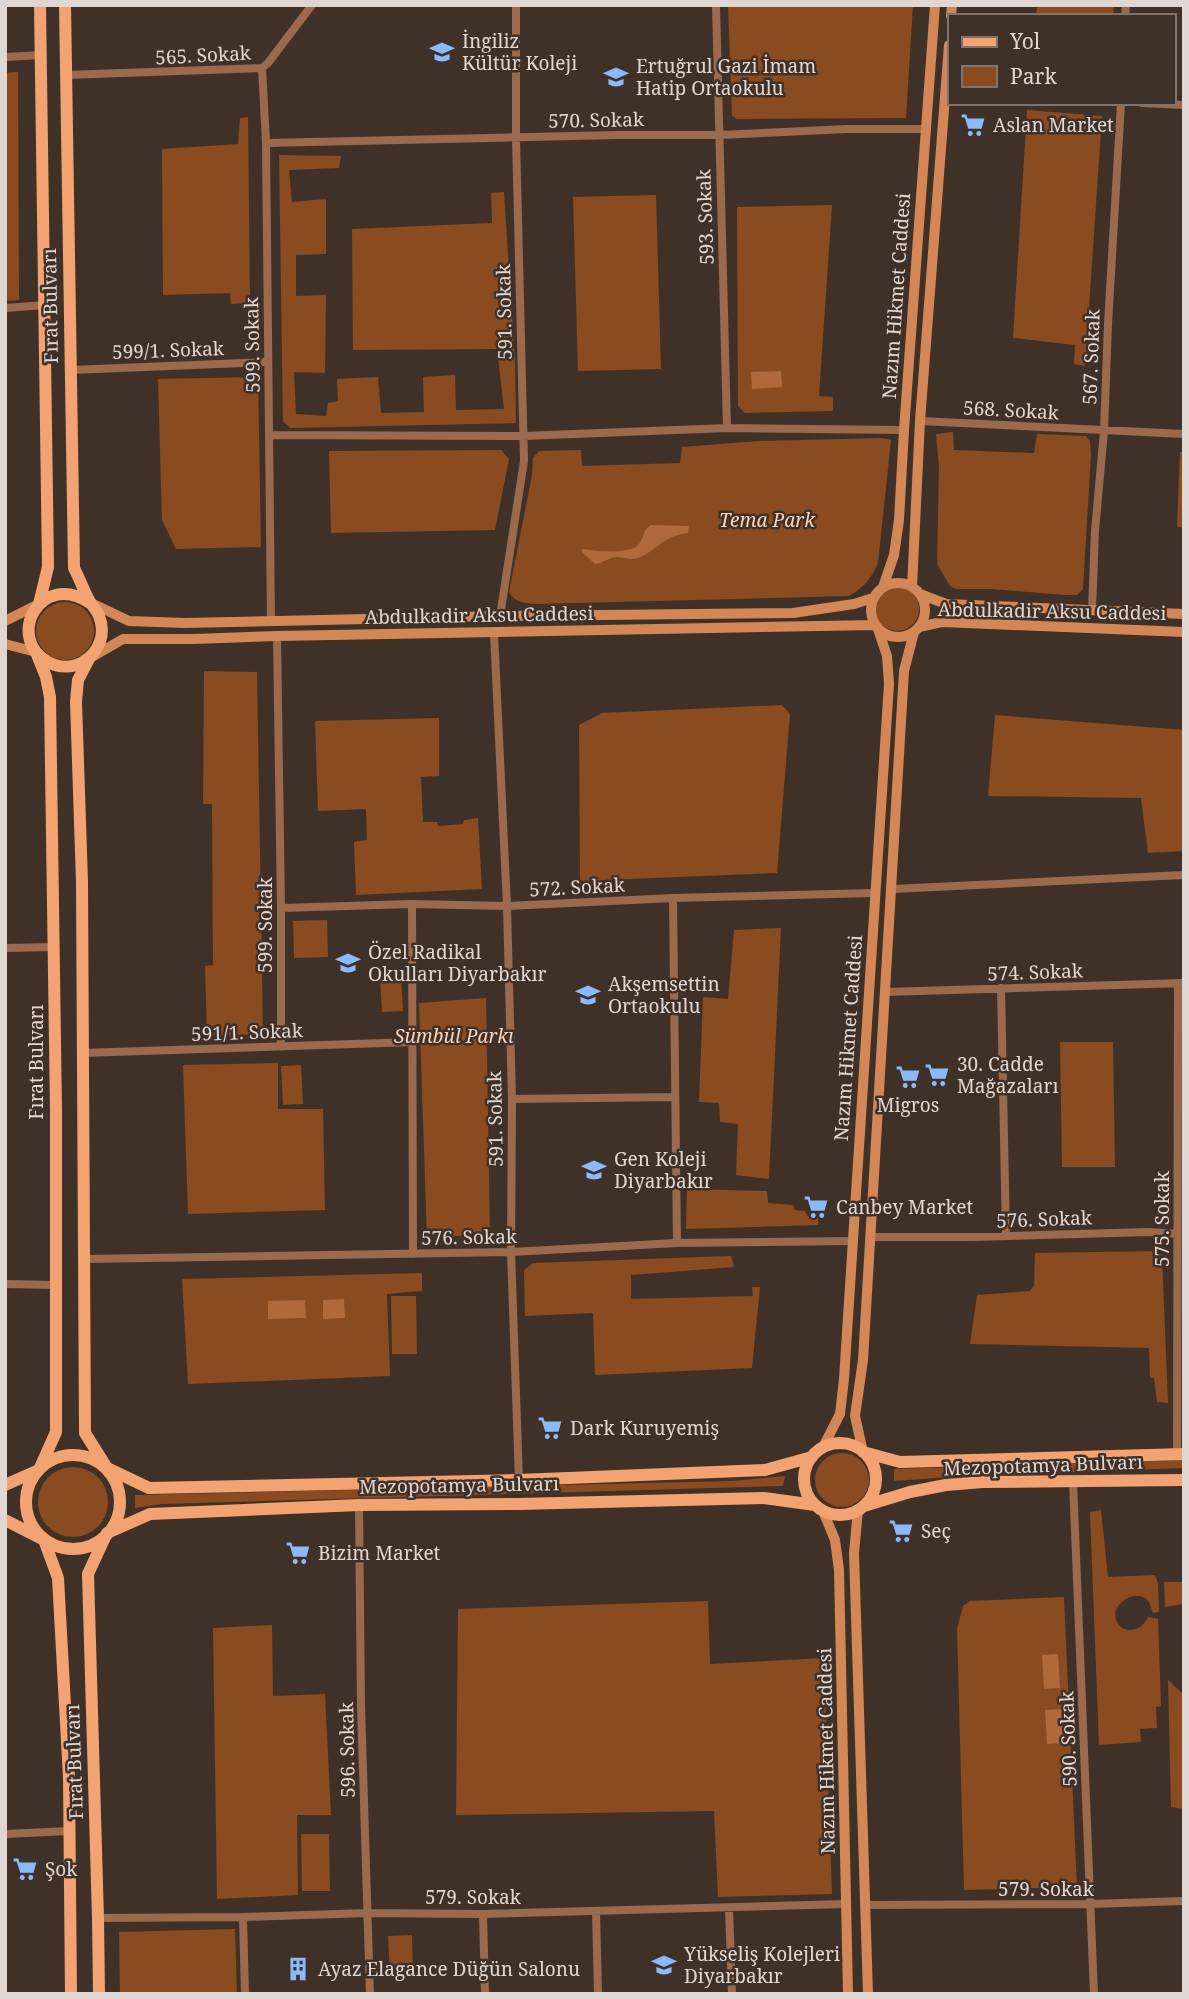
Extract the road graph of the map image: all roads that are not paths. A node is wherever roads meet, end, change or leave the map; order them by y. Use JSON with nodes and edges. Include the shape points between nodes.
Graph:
{"nodes":[{"id":1,"x":40,"y":5,"type":"edge"},
{"id":2,"x":65,"y":5,"type":"edge"},
{"id":3,"x":312,"y":5,"type":"edge"},
{"id":4,"x":516,"y":5,"type":"edge"},
{"id":5,"x":716,"y":5,"type":"edge"},
{"id":6,"x":935,"y":5,"type":"edge"},
{"id":7,"x":42,"y":55,"type":"junction"},
{"id":8,"x":5,"y":57,"type":"edge"},
{"id":9,"x":262,"y":68,"type":"junction"},
{"id":10,"x":66,"y":75,"type":"junction"},
{"id":11,"x":948,"y":96,"type":"edge"},
{"id":12,"x":1121,"y":105,"type":"edge"},
{"id":13,"x":926,"y":129,"type":"junction"},
{"id":14,"x":719,"y":135,"type":"junction"},
{"id":15,"x":516,"y":138,"type":"junction"},
{"id":16,"x":266,"y":143,"type":"junction"},
{"id":17,"x":46,"y":305,"type":"junction"},
{"id":18,"x":5,"y":308,"type":"edge"},
{"id":19,"x":268,"y":362,"type":"junction"},
{"id":20,"x":71,"y":370,"type":"junction"},
{"id":21,"x":920,"y":421,"type":"junction"},
{"id":22,"x":727,"y":428,"type":"junction"},
{"id":23,"x":904,"y":430,"type":"junction"},
{"id":24,"x":1104,"y":431,"type":"junction"},
{"id":25,"x":1184,"y":434,"type":"edge"},
{"id":26,"x":269,"y":435,"type":"junction"},
{"id":27,"x":523,"y":436,"type":"junction"},
{"id":28,"x":883,"y":587,"type":"junction"},
{"id":29,"x":916,"y":591,"type":"junction"},
{"id":30,"x":873,"y":598,"type":"junction"},
{"id":31,"x":90,"y":603,"type":"junction"},
{"id":32,"x":39,"y":604,"type":"junction"},
{"id":33,"x":1092,"y":611,"type":"junction"},
{"id":34,"x":1184,"y":614,"type":"edge"},
{"id":35,"x":500,"y":616,"type":"junction"},
{"id":36,"x":5,"y":621,"type":"edge"},
{"id":37,"x":271,"y":621,"type":"junction"},
{"id":38,"x":876,"y":627,"type":"junction"},
{"id":39,"x":916,"y":629,"type":"junction"},
{"id":40,"x":1184,"y":632,"type":"edge"},
{"id":41,"x":494,"y":633,"type":"junction"},
{"id":42,"x":277,"y":636,"type":"junction"},
{"id":43,"x":5,"y":645,"type":"edge"},
{"id":44,"x":36,"y":652,"type":"junction"},
{"id":45,"x":89,"y":659,"type":"junction"},
{"id":46,"x":1184,"y":875,"type":"edge"},
{"id":47,"x":893,"y":889,"type":"junction"},
{"id":48,"x":874,"y":894,"type":"junction"},
{"id":49,"x":673,"y":898,"type":"junction"},
{"id":50,"x":412,"y":904,"type":"junction"},
{"id":51,"x":507,"y":906,"type":"junction"},
{"id":52,"x":281,"y":908,"type":"junction"},
{"id":53,"x":55,"y":947,"type":"junction"},
{"id":54,"x":5,"y":948,"type":"edge"},
{"id":55,"x":1181,"y":983,"type":"edge"},
{"id":56,"x":1001,"y":988,"type":"junction"},
{"id":57,"x":886,"y":992,"type":"junction"},
{"id":58,"x":414,"y":1042,"type":"junction"},
{"id":59,"x":281,"y":1047,"type":"junction"},
{"id":60,"x":82,"y":1053,"type":"junction"},
{"id":61,"x":675,"y":1097,"type":"junction"},
{"id":62,"x":1181,"y":1098,"type":"edge"},
{"id":63,"x":512,"y":1099,"type":"junction"},
{"id":64,"x":1177,"y":1234,"type":"junction"},
{"id":65,"x":1006,"y":1236,"type":"junction"},
{"id":66,"x":870,"y":1237,"type":"junction"},
{"id":67,"x":853,"y":1241,"type":"junction"},
{"id":68,"x":677,"y":1243,"type":"junction"},
{"id":69,"x":512,"y":1252,"type":"junction"},
{"id":70,"x":413,"y":1254,"type":"junction"},
{"id":71,"x":85,"y":1259,"type":"junction"},
{"id":72,"x":5,"y":1284,"type":"edge"},
{"id":73,"x":56,"y":1286,"type":"junction"},
{"id":74,"x":823,"y":1447,"type":"junction"},
{"id":75,"x":863,"y":1452,"type":"junction"},
{"id":76,"x":1181,"y":1454,"type":"edge"},
{"id":77,"x":812,"y":1457,"type":"junction"},
{"id":78,"x":107,"y":1468,"type":"junction"},
{"id":79,"x":39,"y":1470,"type":"junction"},
{"id":80,"x":519,"y":1480,"type":"junction"},
{"id":81,"x":1184,"y":1480,"type":"edge"},
{"id":82,"x":1073,"y":1482,"type":"junction"},
{"id":83,"x":5,"y":1485,"type":"edge"},
{"id":84,"x":359,"y":1505,"type":"junction"},
{"id":85,"x":819,"y":1508,"type":"junction"},
{"id":86,"x":861,"y":1508,"type":"junction"},
{"id":87,"x":5,"y":1520,"type":"edge"},
{"id":88,"x":107,"y":1533,"type":"junction"},
{"id":89,"x":44,"y":1540,"type":"junction"},
{"id":90,"x":69,"y":1831,"type":"junction"},
{"id":91,"x":5,"y":1834,"type":"edge"},
{"id":92,"x":1184,"y":1901,"type":"edge"},
{"id":93,"x":847,"y":1904,"type":"junction"},
{"id":94,"x":1091,"y":1904,"type":"junction"},
{"id":95,"x":866,"y":1905,"type":"junction"},
{"id":96,"x":729,"y":1908,"type":"junction"},
{"id":97,"x":596,"y":1911,"type":"junction"},
{"id":98,"x":367,"y":1913,"type":"junction"},
{"id":99,"x":483,"y":1914,"type":"junction"},
{"id":100,"x":243,"y":1917,"type":"junction"},
{"id":101,"x":98,"y":1918,"type":"junction"},
{"id":102,"x":71,"y":1994,"type":"edge"},
{"id":103,"x":99,"y":1994,"type":"edge"},
{"id":104,"x":245,"y":1994,"type":"edge"},
{"id":105,"x":370,"y":1994,"type":"edge"},
{"id":106,"x":485,"y":1994,"type":"edge"},
{"id":107,"x":598,"y":1994,"type":"edge"},
{"id":108,"x":732,"y":1994,"type":"edge"},
{"id":109,"x":848,"y":1994,"type":"edge"},
{"id":110,"x":868,"y":1994,"type":"edge"},
{"id":111,"x":1094,"y":1994,"type":"edge"}],
"edges":[{"from":1,"to":7,"type":"main road","name":"Fırat Bulvarı"},
{"from":2,"to":10,"type":"main road","name":"Fırat Bulvarı"},
{"from":3,"to":9,"type":"street","name":"565. Sokak"},
{"from":4,"to":15,"type":"street","name":"591. Sokak"},
{"from":5,"to":14,"type":"street","name":"593. Sokak"},
{"from":6,"to":13,"type":"main road","name":"Nazım Hikmet Caddesi"},
{"from":7,"to":8,"type":"street"},
{"from":7,"to":17,"type":"main road","name":"Fırat Bulvarı"},
{"from":9,"to":10,"type":"street","name":"565. Sokak"},
{"from":9,"to":16,"type":"street","name":"599. Sokak"},
{"from":10,"to":20,"type":"main road","name":"Fırat Bulvarı"},
{"from":11,"to":21,"type":"main road","name":"Nazım Hikmet Caddesi"},
{"from":12,"to":24,"type":"street","name":"567. Sokak"},
{"from":13,"to":14,"type":"street","name":"570. Sokak"},
{"from":13,"to":23,"type":"main road","name":"Nazım Hikmet Caddesi"},
{"from":14,"to":15,"type":"street","name":"570. Sokak"},
{"from":14,"to":22,"type":"street","name":"593. Sokak"},
{"from":15,"to":16,"type":"street","name":"570. Sokak"},
{"from":15,"to":27,"type":"street","name":"591. Sokak"},
{"from":16,"to":19,"type":"street","name":"599. Sokak"},
{"from":17,"to":18,"type":"street"},
{"from":17,"to":32,"type":"main road","name":"Fırat Bulvarı","via":[[48,567]]},
{"from":19,"to":20,"type":"street","name":"599/1. Sokak"},
{"from":19,"to":26,"type":"street","name":"599. Sokak"},
{"from":20,"to":31,"type":"main road","name":"Fırat Bulvarı","via":[[74,568]]},
{"from":21,"to":24,"type":"street","name":"568. Sokak"},
{"from":21,"to":29,"type":"main road","name":"Nazım Hikmet Caddesi"},
{"from":22,"to":23,"type":"street"},
{"from":22,"to":27,"type":"street"},
{"from":23,"to":28,"type":"main road","name":"Nazım Hikmet Caddesi","via":[[894,555]]},
{"from":24,"to":25,"type":"street","name":"568. Sokak"},
{"from":24,"to":33,"type":"street","name":"567. Sokak"},
{"from":26,"to":27,"type":"street"},
{"from":26,"to":37,"type":"street","name":"599. Sokak"},
{"from":27,"to":35,"type":"street","name":"591. Sokak","via":[[524,461]]},
{"from":28,"to":29,"type":"main road","via":[[902,583]]},
{"from":28,"to":30,"type":"main road"},
{"from":29,"to":33,"type":"main road","name":"Abdulkadir Aksu Caddesi","via":[[946,604]]},
{"from":29,"to":39,"type":"main road","via":[[925,611]]},
{"from":30,"to":35,"type":"main road","name":"Abdulkadir Aksu Caddesi","via":[[793,613]]},
{"from":30,"to":38,"type":"main road","via":[[871,617]]},
{"from":31,"to":32,"type":"main road","via":[[70,593],[48,597]]},
{"from":31,"to":37,"type":"main road","name":"Abdulkadir Aksu Caddesi","via":[[129,621]]},
{"from":31,"to":45,"type":"main road","via":[[98,613],[102,637]]},
{"from":32,"to":36,"type":"main road"},
{"from":32,"to":44,"type":"main road","via":[[29,632]]},
{"from":33,"to":34,"type":"main road","name":"Abdulkadir Aksu Caddesi"},
{"from":35,"to":37,"type":"main road","name":"Abdulkadir Aksu Caddesi"},
{"from":38,"to":39,"type":"main road","via":[[899,637]]},
{"from":38,"to":41,"type":"main road","name":"Abdulkadir Aksu Caddesi"},
{"from":38,"to":48,"type":"main road","name":"Nazım Hikmet Caddesi","via":[[887,656],[889,684]]},
{"from":39,"to":40,"type":"main road","name":"Abdulkadir Aksu Caddesi","via":[[942,622]]},
{"from":39,"to":47,"type":"main road","name":"Nazım Hikmet Caddesi","via":[[904,671]]},
{"from":41,"to":42,"type":"main road","name":"Abdulkadir Aksu Caddesi"},
{"from":41,"to":51,"type":"street","name":"591. Sokak"},
{"from":42,"to":45,"type":"main road","name":"Abdulkadir Aksu Caddesi","via":[[123,639]]},
{"from":42,"to":52,"type":"street","name":"599. Sokak"},
{"from":43,"to":44,"type":"main road"},
{"from":44,"to":45,"type":"main road","via":[[55,666],[79,665]]},
{"from":44,"to":53,"type":"main road","name":"Fırat Bulvarı","via":[[50,697]]},
{"from":45,"to":60,"type":"main road","via":[[78,680],[76,702]]},
{"from":46,"to":47,"type":"street"},
{"from":47,"to":57,"type":"main road","name":"Nazım Hikmet Caddesi"},
{"from":48,"to":49,"type":"street","name":"572. Sokak"},
{"from":48,"to":67,"type":"main road","name":"Nazım Hikmet Caddesi"},
{"from":49,"to":51,"type":"street","name":"572. Sokak"},
{"from":49,"to":61,"type":"street"},
{"from":50,"to":51,"type":"street","name":"572. Sokak"},
{"from":50,"to":52,"type":"street","name":"572. Sokak"},
{"from":50,"to":58,"type":"street"},
{"from":51,"to":63,"type":"street","name":"591. Sokak"},
{"from":52,"to":59,"type":"street","name":"599. Sokak"},
{"from":53,"to":54,"type":"street"},
{"from":53,"to":73,"type":"main road","name":"Fırat Bulvarı"},
{"from":55,"to":56,"type":"street","name":"574. Sokak"},
{"from":55,"to":62,"type":"street","name":"575. Sokak"},
{"from":56,"to":57,"type":"street","name":"574. Sokak"},
{"from":56,"to":65,"type":"street"},
{"from":57,"to":66,"type":"main road","name":"Nazım Hikmet Caddesi"},
{"from":58,"to":59,"type":"street","name":"591/1. Sokak"},
{"from":58,"to":70,"type":"street"},
{"from":59,"to":60,"type":"street","name":"591/1. Sokak"},
{"from":60,"to":71,"type":"main road"},
{"from":61,"to":63,"type":"street"},
{"from":61,"to":68,"type":"street"},
{"from":62,"to":64,"type":"street","name":"575. Sokak"},
{"from":63,"to":69,"type":"street","name":"591. Sokak"},
{"from":64,"to":65,"type":"street","name":"576. Sokak"},
{"from":64,"to":76,"type":"street","name":"575. Sokak"},
{"from":65,"to":66,"type":"street","name":"576. Sokak"},
{"from":66,"to":75,"type":"main road","name":"Nazım Hikmet Caddesi","via":[[855,1416]]},
{"from":67,"to":68,"type":"street","name":"576. Sokak"},
{"from":67,"to":74,"type":"main road","name":"Nazım Hikmet Caddesi","via":[[840,1414]]},
{"from":68,"to":69,"type":"street","name":"576. Sokak"},
{"from":69,"to":70,"type":"street","name":"576. Sokak"},
{"from":69,"to":80,"type":"street","name":"591. Sokak"},
{"from":70,"to":71,"type":"street","name":"576. Sokak"},
{"from":71,"to":78,"type":"main road","via":[[85,1433]]},
{"from":72,"to":73,"type":"street"},
{"from":73,"to":79,"type":"main road","name":"Fırat Bulvarı","via":[[56,1432]]},
{"from":74,"to":75,"type":"main road","via":[[844,1443]]},
{"from":74,"to":77,"type":"main road"},
{"from":75,"to":76,"type":"main road","via":[[900,1462]]},
{"from":75,"to":86,"type":"main road","via":[[876,1479],[872,1495]]},
{"from":77,"to":80,"type":"main road","name":"Mezopotamya Bulvarı","via":[[765,1470]]},
{"from":77,"to":85,"type":"main road","via":[[804,1482]]},
{"from":78,"to":79,"type":"main road","via":[[93,1459],[64,1455]]},
{"from":78,"to":80,"type":"main road","name":"Mezopotamya Bulvarı","via":[[149,1488]]},
{"from":78,"to":88,"type":"main road","via":[[119,1492],[120,1507]]},
{"from":79,"to":83,"type":"main road"},
{"from":79,"to":89,"type":"main road","via":[[30,1483],[27,1513]]},
{"from":81,"to":82,"type":"main road","name":"Mezopotamya Bulvarı"},
{"from":82,"to":86,"type":"main road","name":"Mezopotamya Bulvarı","via":[[946,1485]]},
{"from":82,"to":94,"type":"street","name":"590. Sokak"},
{"from":84,"to":85,"type":"main road","name":"Mezopotamya Bulvarı","via":[[764,1498]]},
{"from":84,"to":88,"type":"main road","name":"Mezopotamya Bulvarı","via":[[150,1514]]},
{"from":84,"to":98,"type":"street","name":"596. Sokak"},
{"from":85,"to":86,"type":"main road","via":[[837,1515]]},
{"from":85,"to":93,"type":"main road","name":"Nazım Hikmet Caddesi","via":[[835,1540],[839,1570]]},
{"from":86,"to":95,"type":"main road","name":"Nazım Hikmet Caddesi","via":[[854,1553]]},
{"from":87,"to":89,"type":"main road"},
{"from":88,"to":89,"type":"main road","via":[[84,1548],[71,1549]]},
{"from":88,"to":101,"type":"main road","name":"Fırat Bulvarı","via":[[88,1574]]},
{"from":89,"to":90,"type":"main road","name":"Fırat Bulvarı","via":[[58,1578]]},
{"from":90,"to":91,"type":"street"},
{"from":90,"to":102,"type":"main road","name":"Fırat Bulvarı"},
{"from":92,"to":94,"type":"street","name":"579. Sokak"},
{"from":93,"to":96,"type":"street","name":"579. Sokak"},
{"from":93,"to":109,"type":"main road","name":"Nazım Hikmet Caddesi"},
{"from":94,"to":95,"type":"street","name":"579. Sokak"},
{"from":94,"to":111,"type":"street","name":"590. Sokak"},
{"from":95,"to":110,"type":"main road","name":"Nazım Hikmet Caddesi"},
{"from":96,"to":97,"type":"street","name":"579. Sokak"},
{"from":96,"to":108,"type":"street"},
{"from":97,"to":99,"type":"street","name":"579. Sokak"},
{"from":97,"to":107,"type":"street"},
{"from":98,"to":99,"type":"street","name":"579. Sokak"},
{"from":98,"to":100,"type":"street","name":"579. Sokak"},
{"from":98,"to":105,"type":"street","name":"596. Sokak"},
{"from":99,"to":106,"type":"street"},
{"from":100,"to":101,"type":"street","name":"579. Sokak"},
{"from":100,"to":104,"type":"street"},
{"from":101,"to":103,"type":"main road","name":"Fırat Bulvarı"}]}
